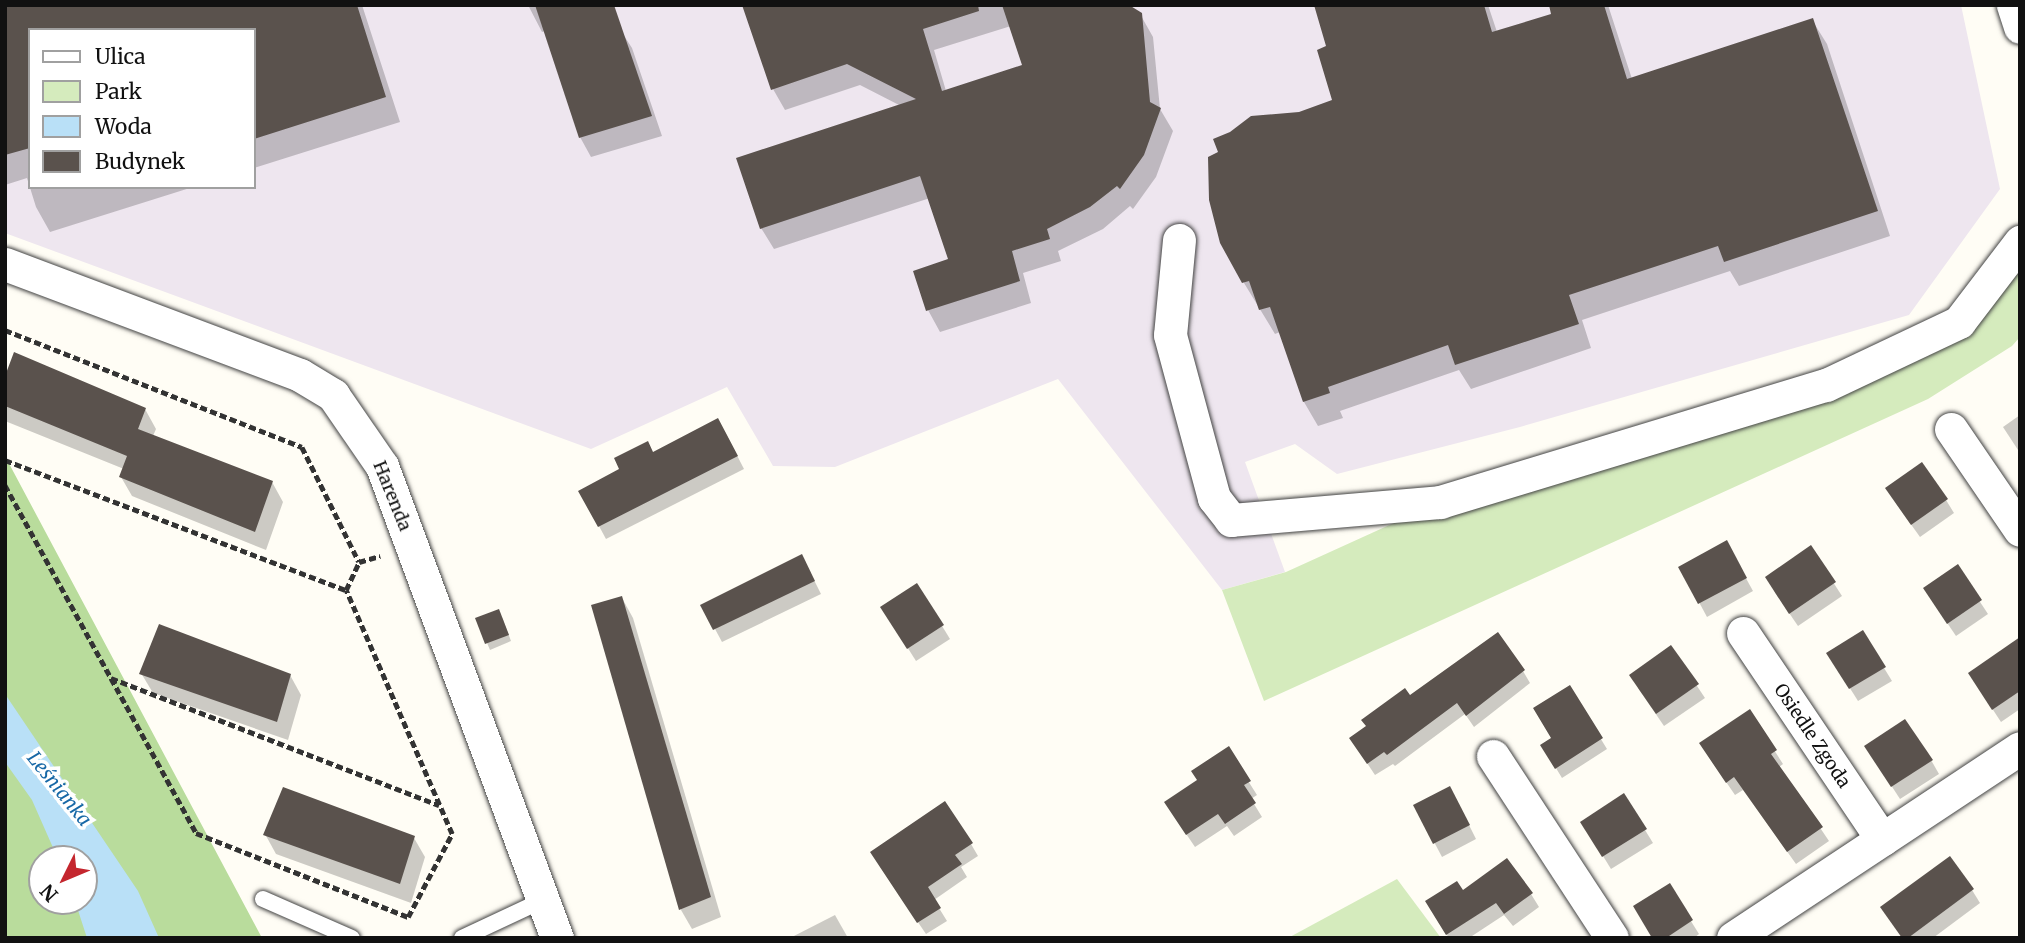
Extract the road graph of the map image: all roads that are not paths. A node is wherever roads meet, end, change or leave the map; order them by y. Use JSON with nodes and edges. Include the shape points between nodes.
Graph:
{"nodes":[{"id":1,"x":2013,"y":5,"type":"edge"},
{"id":2,"x":2020,"y":27,"type":"edge"},
{"id":3,"x":1179,"y":240,"type":"dead end"},
{"id":4,"x":2020,"y":242,"type":"edge"},
{"id":5,"x":5,"y":264,"type":"edge"},
{"id":6,"x":1951,"y":429,"type":"dead end"},
{"id":7,"x":2020,"y":530,"type":"edge"},
{"id":8,"x":1743,"y":633,"type":"dead end"},
{"id":9,"x":2020,"y":748,"type":"edge"},
{"id":10,"x":1493,"y":756,"type":"dead end"},
{"id":11,"x":1882,"y":839,"type":"junction"},
{"id":12,"x":263,"y":899,"type":"dead end"},
{"id":13,"x":543,"y":900,"type":"junction"},
{"id":14,"x":352,"y":938,"type":"edge"},
{"id":15,"x":461,"y":938,"type":"edge"},
{"id":16,"x":557,"y":938,"type":"edge"},
{"id":17,"x":1612,"y":938,"type":"edge"},
{"id":18,"x":1733,"y":938,"type":"edge"}],
"edges":[{"from":1,"to":2,"type":"street"},
{"from":3,"to":4,"type":"street","via":[[1170,335],[1214,498],[1231,520],[1440,502],[1825,385],[1959,322]]},
{"from":5,"to":13,"type":"street","name":"Harenda","via":[[300,375],[333,395],[382,466]]},
{"from":6,"to":7,"type":"street"},
{"from":8,"to":11,"type":"street","name":"Osiedle Zgoda"},
{"from":9,"to":11,"type":"street"},
{"from":10,"to":17,"type":"street"},
{"from":11,"to":18,"type":"street"},
{"from":12,"to":14,"type":"lane"},
{"from":13,"to":15,"type":"lane"},
{"from":13,"to":16,"type":"street","name":"Harenda"}]}
